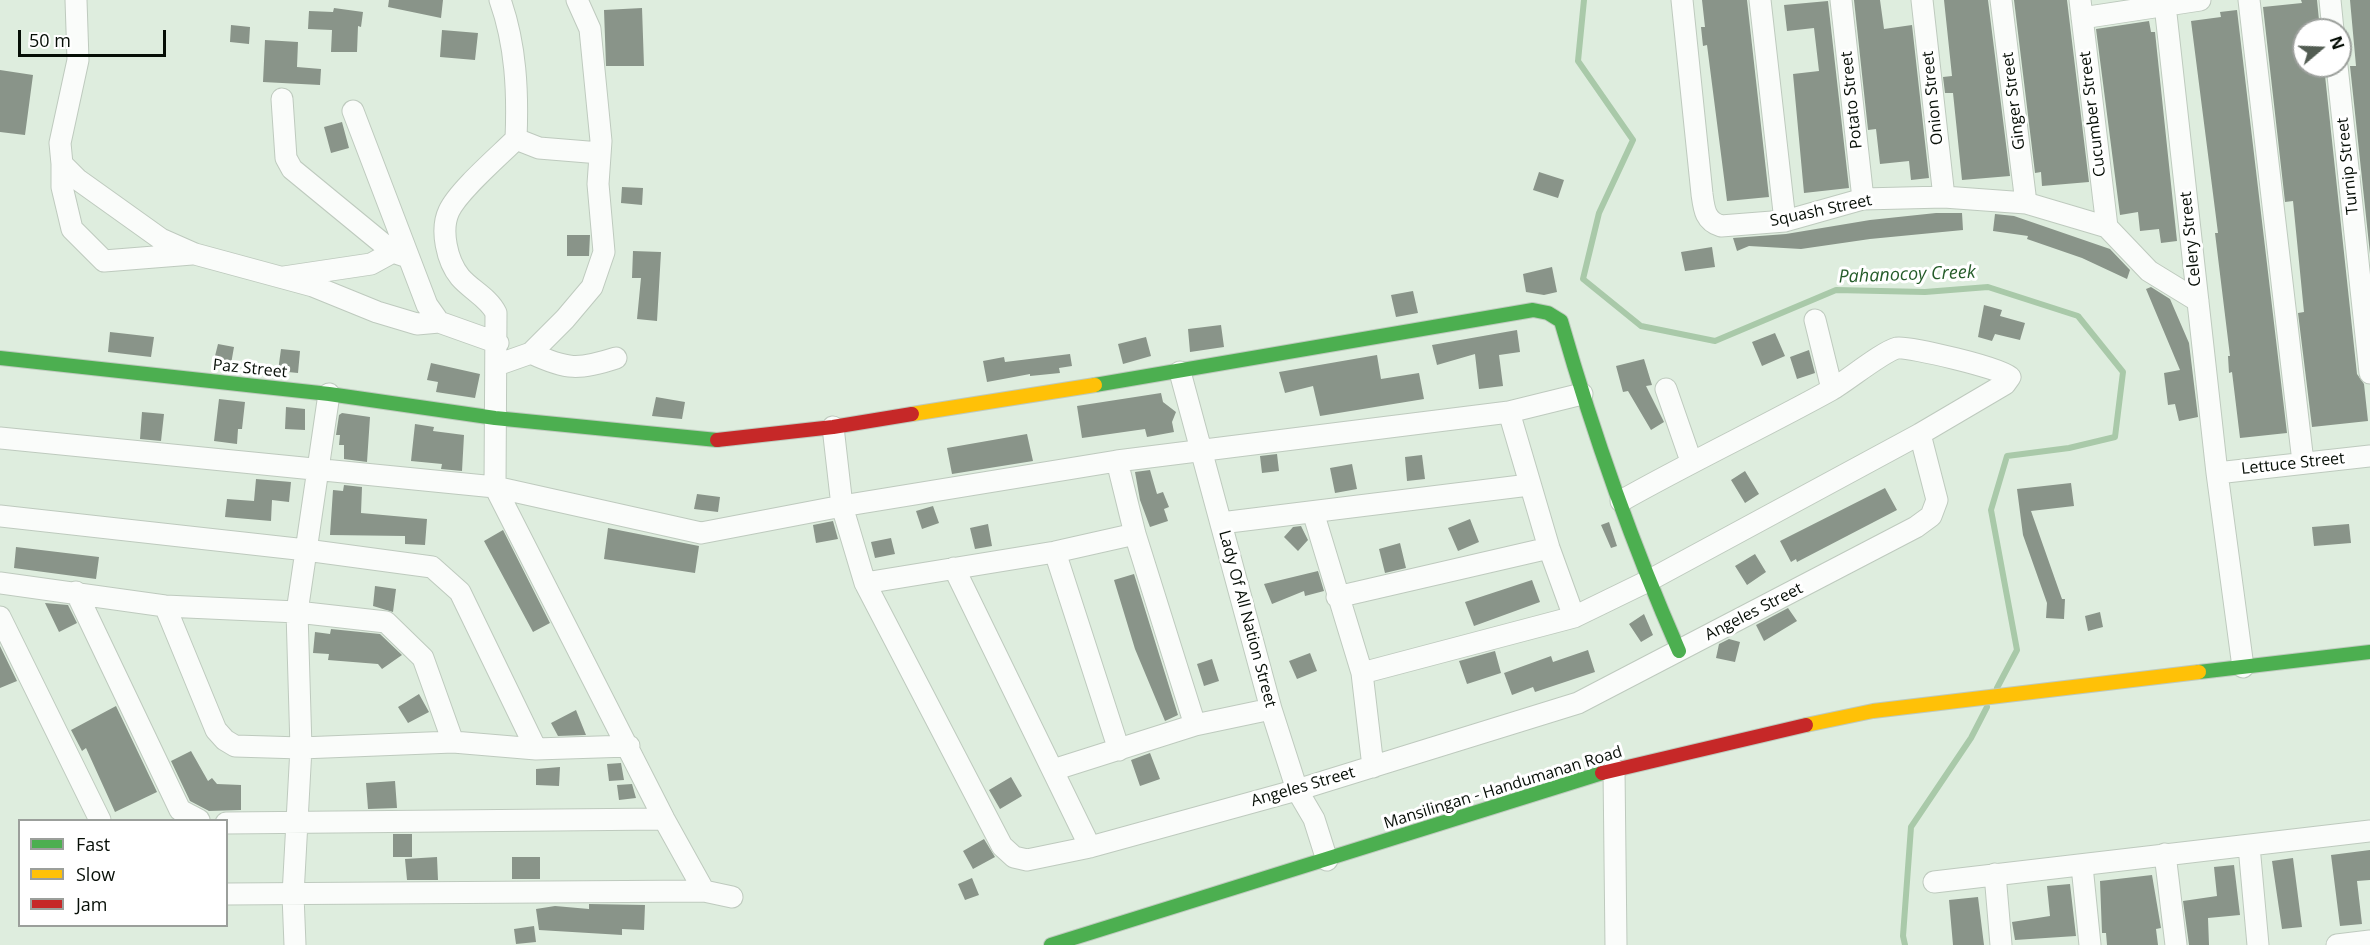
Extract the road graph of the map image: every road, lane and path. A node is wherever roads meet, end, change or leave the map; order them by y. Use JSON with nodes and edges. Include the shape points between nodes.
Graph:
{"nodes":[{"id":1,"x":76,"y":0,"type":"edge"},
{"id":2,"x":501,"y":0,"type":"edge"},
{"id":3,"x":577,"y":0,"type":"edge"},
{"id":4,"x":1682,"y":0,"type":"edge"},
{"id":5,"x":1760,"y":0,"type":"edge"},
{"id":6,"x":1841,"y":0,"type":"edge"},
{"id":7,"x":1922,"y":0,"type":"edge"},
{"id":8,"x":2001,"y":0,"type":"edge"},
{"id":9,"x":2200,"y":0,"type":"edge"},
{"id":10,"x":2249,"y":0,"type":"edge"},
{"id":11,"x":2330,"y":0,"type":"edge"},
{"id":12,"x":2165,"y":5,"type":"junction"},
{"id":13,"x":2081,"y":9,"type":"edge"},
{"id":14,"x":2332,"y":18,"type":"edge"},
{"id":15,"x":2338,"y":78,"type":"edge"},
{"id":16,"x":282,"y":99,"type":"dead end"},
{"id":17,"x":353,"y":111,"type":"dead end"},
{"id":18,"x":516,"y":139,"type":"junction"},
{"id":19,"x":600,"y":153,"type":"junction"},
{"id":20,"x":62,"y":164,"type":"junction"},
{"id":21,"x":1944,"y":197,"type":"junction"},
{"id":22,"x":1863,"y":199,"type":"junction"},
{"id":23,"x":2026,"y":203,"type":"junction"},
{"id":24,"x":1785,"y":221,"type":"junction"},
{"id":25,"x":2107,"y":227,"type":"junction"},
{"id":26,"x":195,"y":254,"type":"junction"},
{"id":27,"x":401,"y":254,"type":"junction"},
{"id":28,"x":282,"y":278,"type":"junction"},
{"id":29,"x":2198,"y":301,"type":"junction"},
{"id":30,"x":1815,"y":320,"type":"dead end"},
{"id":31,"x":439,"y":322,"type":"junction"},
{"id":32,"x":498,"y":343,"type":"junction"},
{"id":33,"x":531,"y":353,"type":"junction"},
{"id":34,"x":0,"y":358,"type":"edge"},
{"id":35,"x":616,"y":358,"type":"dead end"},
{"id":36,"x":497,"y":365,"type":"junction"},
{"id":37,"x":1180,"y":372,"type":"junction"},
{"id":38,"x":2370,"y":373,"type":"edge"},
{"id":39,"x":1666,"y":388,"type":"dead end"},
{"id":40,"x":1832,"y":389,"type":"junction"},
{"id":41,"x":329,"y":394,"type":"junction"},
{"id":42,"x":1582,"y":394,"type":"junction"},
{"id":43,"x":1509,"y":412,"type":"junction"},
{"id":44,"x":495,"y":418,"type":"junction"},
{"id":45,"x":833,"y":427,"type":"junction"},
{"id":46,"x":1920,"y":434,"type":"junction"},
{"id":47,"x":0,"y":438,"type":"edge"},
{"id":48,"x":1199,"y":448,"type":"junction"},
{"id":49,"x":2370,"y":456,"type":"edge"},
{"id":50,"x":1117,"y":460,"type":"junction"},
{"id":51,"x":1691,"y":461,"type":"junction"},
{"id":52,"x":2303,"y":462,"type":"junction"},
{"id":53,"x":318,"y":471,"type":"junction"},
{"id":54,"x":2217,"y":473,"type":"junction"},
{"id":55,"x":1529,"y":485,"type":"junction"},
{"id":56,"x":495,"y":487,"type":"junction"},
{"id":57,"x":1621,"y":501,"type":"junction"},
{"id":58,"x":842,"y":506,"type":"junction"},
{"id":59,"x":1313,"y":512,"type":"junction"},
{"id":60,"x":0,"y":516,"type":"edge"},
{"id":61,"x":1221,"y":523,"type":"junction"},
{"id":62,"x":1135,"y":534,"type":"junction"},
{"id":63,"x":1549,"y":548,"type":"junction"},
{"id":64,"x":306,"y":550,"type":"junction"},
{"id":65,"x":1055,"y":552,"type":"junction"},
{"id":66,"x":954,"y":568,"type":"junction"},
{"id":67,"x":1647,"y":581,"type":"junction"},
{"id":68,"x":865,"y":583,"type":"junction"},
{"id":69,"x":0,"y":584,"type":"edge"},
{"id":70,"x":76,"y":592,"type":"junction"},
{"id":71,"x":1337,"y":597,"type":"junction"},
{"id":72,"x":165,"y":606,"type":"junction"},
{"id":73,"x":297,"y":612,"type":"junction"},
{"id":74,"x":0,"y":617,"type":"edge"},
{"id":75,"x":1574,"y":617,"type":"junction"},
{"id":76,"x":1679,"y":651,"type":"junction"},
{"id":77,"x":2370,"y":652,"type":"edge"},
{"id":78,"x":2243,"y":667,"type":"junction"},
{"id":79,"x":1362,"y":673,"type":"junction"},
{"id":80,"x":1271,"y":709,"type":"junction"},
{"id":81,"x":1195,"y":725,"type":"junction"},
{"id":82,"x":453,"y":742,"type":"junction"},
{"id":83,"x":629,"y":746,"type":"junction"},
{"id":84,"x":301,"y":748,"type":"junction"},
{"id":85,"x":536,"y":749,"type":"junction"},
{"id":86,"x":1119,"y":750,"type":"junction"},
{"id":87,"x":1373,"y":767,"type":"junction"},
{"id":88,"x":1614,"y":769,"type":"junction"},
{"id":89,"x":1053,"y":770,"type":"junction"},
{"id":90,"x":1297,"y":789,"type":"junction"},
{"id":91,"x":100,"y":819,"type":"edge"},
{"id":92,"x":197,"y":819,"type":"edge"},
{"id":93,"x":664,"y":819,"type":"junction"},
{"id":94,"x":297,"y":821,"type":"junction"},
{"id":95,"x":228,"y":823,"type":"edge"},
{"id":96,"x":2370,"y":831,"type":"edge"},
{"id":97,"x":2249,"y":846,"type":"junction"},
{"id":98,"x":1090,"y":847,"type":"junction"},
{"id":99,"x":2165,"y":854,"type":"junction"},
{"id":100,"x":1327,"y":860,"type":"junction"},
{"id":101,"x":2082,"y":866,"type":"junction"},
{"id":102,"x":1995,"y":874,"type":"junction"},
{"id":103,"x":1934,"y":882,"type":"dead end"},
{"id":104,"x":705,"y":891,"type":"junction"},
{"id":105,"x":228,"y":894,"type":"edge"},
{"id":106,"x":293,"y":895,"type":"junction"},
{"id":107,"x":732,"y":897,"type":"dead end"},
{"id":108,"x":1092,"y":940,"type":"edge"},
{"id":109,"x":2370,"y":941,"type":"edge"},
{"id":110,"x":295,"y":945,"type":"edge"},
{"id":111,"x":1051,"y":945,"type":"edge"},
{"id":112,"x":1616,"y":945,"type":"edge"},
{"id":113,"x":2001,"y":945,"type":"edge"},
{"id":114,"x":2090,"y":945,"type":"edge"},
{"id":115,"x":2176,"y":945,"type":"edge"},
{"id":116,"x":2258,"y":945,"type":"edge"},
{"id":117,"x":2337,"y":945,"type":"edge"}],
"edges":[{"from":1,"to":20,"type":"street","via":[[78,60],[60,143]]},
{"from":2,"to":18,"type":"street","via":[[517,74]]},
{"from":3,"to":19,"type":"street","via":[[590,29]]},
{"from":4,"to":24,"type":"street","name":"Squash Street","via":[[1707,217],[1721,226]]},
{"from":5,"to":24,"type":"street"},
{"from":6,"to":22,"type":"street","name":"Potato Street"},
{"from":7,"to":21,"type":"street","name":"Onion Street"},
{"from":8,"to":23,"type":"street","name":"Ginger Street"},
{"from":9,"to":12,"type":"street"},
{"from":10,"to":52,"type":"street"},
{"from":11,"to":14,"type":"street"},
{"from":12,"to":13,"type":"street"},
{"from":12,"to":29,"type":"street","name":"Celery Street"},
{"from":13,"to":25,"type":"street","name":"Cucumber Street"},
{"from":15,"to":38,"type":"street","name":"Turnip Street"},
{"from":16,"to":27,"type":"street","via":[[286,158],[292,169]]},
{"from":17,"to":27,"type":"street"},
{"from":18,"to":19,"type":"street","via":[[539,148]]},
{"from":18,"to":32,"type":"street","via":[[449,210],[444,228],[448,253],[460,276],[493,306]]},
{"from":19,"to":33,"type":"street","via":[[598,184],[604,252],[592,287]]},
{"from":20,"to":26,"type":"street","via":[[161,239]]},
{"from":20,"to":26,"type":"street","via":[[62,188],[72,229],[104,261]]},
{"from":21,"to":22,"type":"street","name":"Squash Street"},
{"from":21,"to":23,"type":"street","name":"Squash Street"},
{"from":22,"to":24,"type":"street","name":"Squash Street"},
{"from":23,"to":25,"type":"street","name":"Squash Street"},
{"from":25,"to":29,"type":"street","via":[[2149,272]]},
{"from":26,"to":28,"type":"street"},
{"from":27,"to":28,"type":"street","via":[[371,264]]},
{"from":27,"to":31,"type":"street"},
{"from":28,"to":31,"type":"street","via":[[417,324]]},
{"from":29,"to":54,"type":"street","name":"Celery Street"},
{"from":30,"to":40,"type":"street"},
{"from":31,"to":32,"type":"street"},
{"from":32,"to":36,"type":"street"},
{"from":33,"to":35,"type":"street","via":[[554,364],[585,368]]},
{"from":33,"to":36,"type":"street"},
{"from":34,"to":41,"type":"street","name":"Paz Street"},
{"from":36,"to":44,"type":"street"},
{"from":37,"to":42,"type":"street","name":"Paz Street","via":[[1533,310],[1562,321]]},
{"from":37,"to":45,"type":"street","name":"Paz Street"},
{"from":37,"to":48,"type":"street","name":"Lady Of All Nation Street"},
{"from":39,"to":51,"type":"street"},
{"from":40,"to":46,"type":"street","via":[[1896,348],[1918,349],[2001,369],[2010,376],[2005,384]]},
{"from":40,"to":51,"type":"street"},
{"from":41,"to":44,"type":"street","name":"Paz Street"},
{"from":41,"to":53,"type":"street"},
{"from":42,"to":43,"type":"street"},
{"from":42,"to":57,"type":"street"},
{"from":43,"to":48,"type":"street"},
{"from":43,"to":55,"type":"street"},
{"from":44,"to":45,"type":"street","name":"Paz Street","via":[[718,440]]},
{"from":44,"to":56,"type":"street"},
{"from":45,"to":58,"type":"street","name":"Angeles Street"},
{"from":46,"to":67,"type":"street"},
{"from":46,"to":76,"type":"street","name":"Angeles Street","via":[[1937,500],[1931,516],[1916,528]]},
{"from":47,"to":53,"type":"street"},
{"from":48,"to":50,"type":"street"},
{"from":48,"to":61,"type":"street","name":"Lady Of All Nation Street"},
{"from":49,"to":52,"type":"street","name":"Lettuce Street"},
{"from":50,"to":58,"type":"street"},
{"from":50,"to":62,"type":"street"},
{"from":51,"to":57,"type":"street"},
{"from":52,"to":54,"type":"street","name":"Lettuce Street"},
{"from":53,"to":56,"type":"street"},
{"from":53,"to":64,"type":"street"},
{"from":54,"to":78,"type":"street","name":"Celery Street"},
{"from":55,"to":59,"type":"street"},
{"from":55,"to":63,"type":"street"},
{"from":56,"to":58,"type":"street","via":[[701,533]]},
{"from":56,"to":83,"type":"street"},
{"from":57,"to":67,"type":"street"},
{"from":58,"to":68,"type":"street","name":"Angeles Street"},
{"from":59,"to":61,"type":"street"},
{"from":59,"to":71,"type":"street"},
{"from":60,"to":64,"type":"street"},
{"from":61,"to":80,"type":"street","name":"Lady Of All Nation Street"},
{"from":62,"to":65,"type":"street"},
{"from":62,"to":81,"type":"street"},
{"from":63,"to":71,"type":"street"},
{"from":63,"to":75,"type":"street"},
{"from":64,"to":73,"type":"street"},
{"from":64,"to":85,"type":"street","via":[[432,567],[460,592]]},
{"from":65,"to":66,"type":"street"},
{"from":65,"to":86,"type":"street"},
{"from":66,"to":68,"type":"street"},
{"from":66,"to":89,"type":"street"},
{"from":67,"to":75,"type":"street"},
{"from":67,"to":76,"type":"street"},
{"from":68,"to":98,"type":"street","name":"Angeles Street","via":[[1002,846],[1014,857],[1027,860]]},
{"from":69,"to":70,"type":"street"},
{"from":70,"to":72,"type":"street"},
{"from":70,"to":92,"type":"street","via":[[180,810]]},
{"from":71,"to":79,"type":"street"},
{"from":72,"to":73,"type":"street"},
{"from":72,"to":84,"type":"street","via":[[216,730],[225,740],[235,746]]},
{"from":73,"to":82,"type":"street","via":[[386,621],[423,658]]},
{"from":73,"to":84,"type":"street"},
{"from":74,"to":91,"type":"street"},
{"from":75,"to":79,"type":"street"},
{"from":76,"to":87,"type":"street","name":"Angeles Street","via":[[1578,703]]},
{"from":77,"to":78,"type":"street","name":"Mansilingan - Handumanan Road"},
{"from":78,"to":88,"type":"street","name":"Mansilingan - Handumanan Road","via":[[1873,711]]},
{"from":79,"to":87,"type":"street"},
{"from":80,"to":81,"type":"street"},
{"from":80,"to":90,"type":"street","name":"Lady Of All Nation Street"},
{"from":81,"to":86,"type":"street"},
{"from":82,"to":84,"type":"street"},
{"from":82,"to":85,"type":"street"},
{"from":83,"to":85,"type":"street"},
{"from":83,"to":93,"type":"street"},
{"from":84,"to":94,"type":"street"},
{"from":86,"to":89,"type":"street"},
{"from":87,"to":90,"type":"street","name":"Angeles Street"},
{"from":88,"to":100,"type":"street","name":"Mansilingan - Handumanan Road"},
{"from":88,"to":112,"type":"street"},
{"from":89,"to":98,"type":"street"},
{"from":90,"to":98,"type":"street","name":"Angeles Street"},
{"from":90,"to":100,"type":"street","name":"Lady Of All Nation Street","via":[[1314,819]]},
{"from":93,"to":94,"type":"street"},
{"from":93,"to":104,"type":"street"},
{"from":94,"to":95,"type":"street"},
{"from":94,"to":106,"type":"street"},
{"from":96,"to":97,"type":"street"},
{"from":97,"to":99,"type":"street"},
{"from":97,"to":116,"type":"street"},
{"from":99,"to":101,"type":"street"},
{"from":99,"to":115,"type":"street"},
{"from":100,"to":108,"type":"street","name":"Mansilingan - Handumanan Road"},
{"from":101,"to":102,"type":"street"},
{"from":101,"to":114,"type":"street"},
{"from":102,"to":103,"type":"street"},
{"from":102,"to":113,"type":"street"},
{"from":104,"to":106,"type":"street"},
{"from":104,"to":107,"type":"street"},
{"from":105,"to":106,"type":"street"},
{"from":106,"to":110,"type":"street"},
{"from":108,"to":111,"type":"street","name":"Mansilingan - Handumanan Road"},
{"from":109,"to":117,"type":"street"}]}
